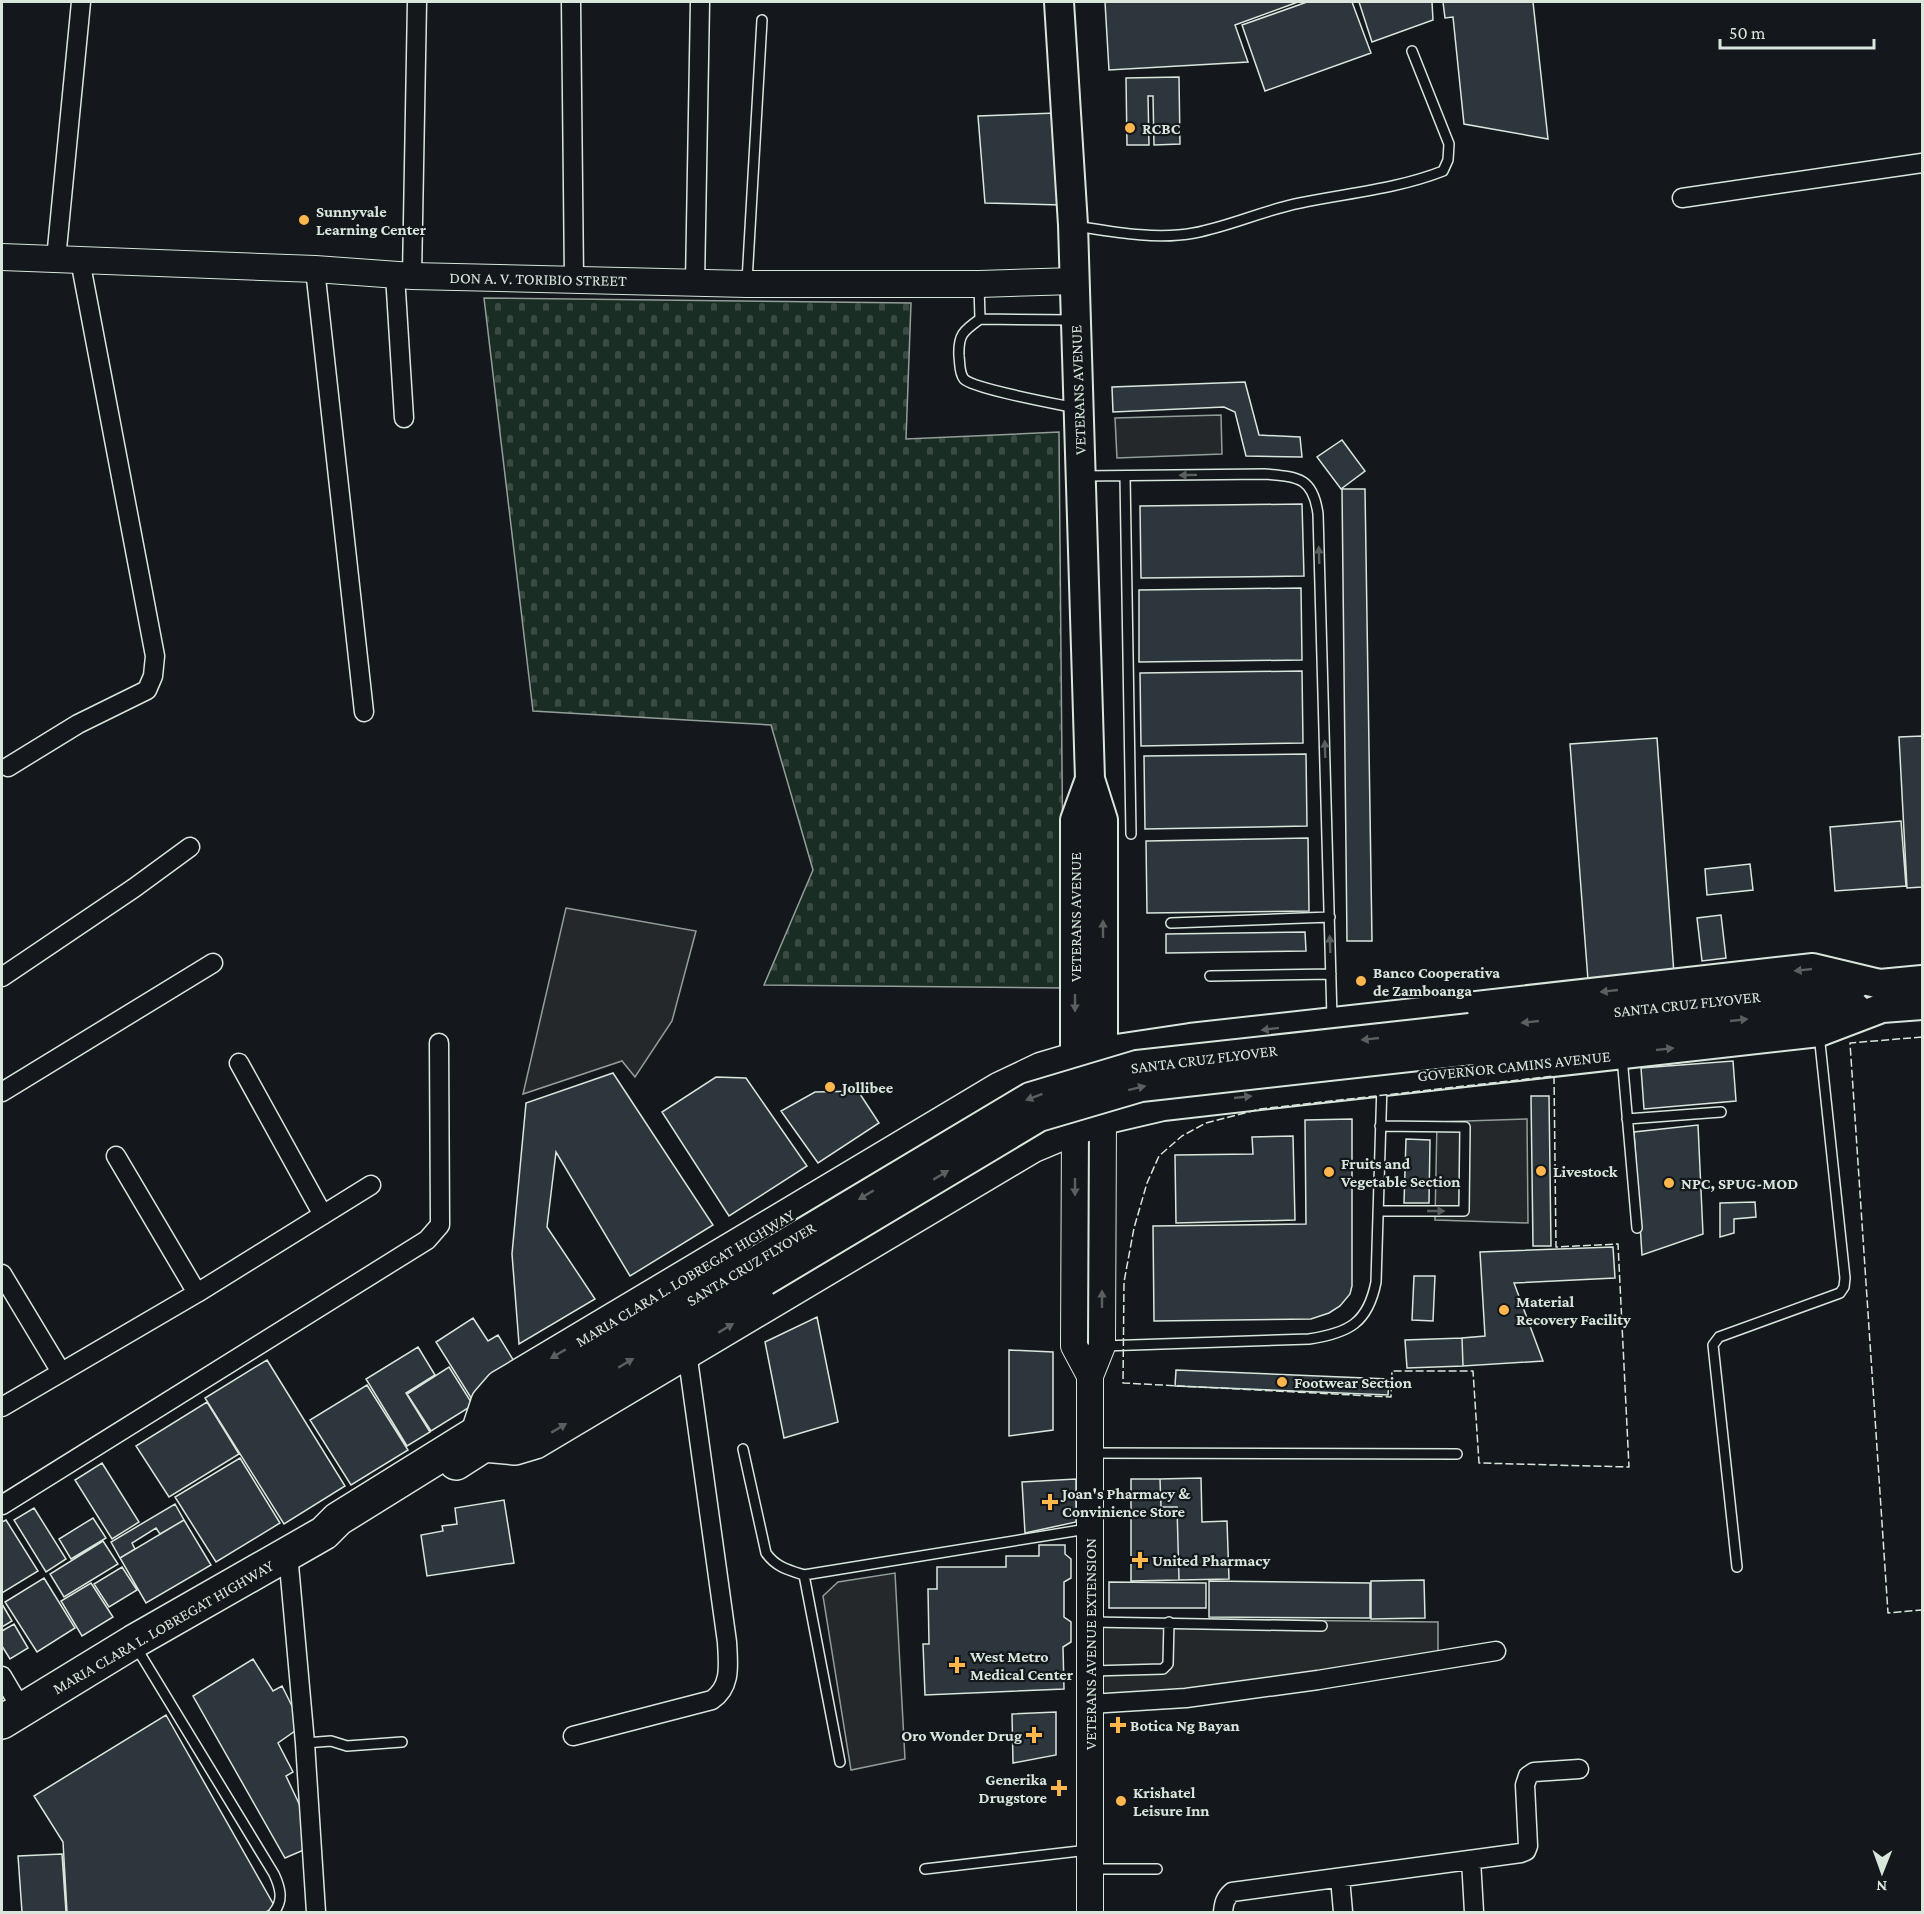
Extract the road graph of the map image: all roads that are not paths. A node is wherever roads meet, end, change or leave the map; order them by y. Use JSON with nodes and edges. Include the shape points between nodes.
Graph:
{"nodes":[{"id":1,"x":81,"y":2,"type":"edge"},
{"id":2,"x":417,"y":2,"type":"edge"},
{"id":3,"x":571,"y":2,"type":"edge"},
{"id":4,"x":700,"y":2,"type":"edge"},
{"id":5,"x":1059,"y":2,"type":"edge"},
{"id":6,"x":762,"y":20,"type":"dead end"},
{"id":7,"x":1412,"y":51,"type":"dead end"},
{"id":8,"x":1923,"y":163,"type":"edge"},
{"id":9,"x":1682,"y":198,"type":"dead end"},
{"id":10,"x":1073,"y":225,"type":"junction"},
{"id":11,"x":2,"y":258,"type":"edge"},
{"id":12,"x":68,"y":259,"type":"junction"},
{"id":13,"x":315,"y":269,"type":"junction"},
{"id":14,"x":404,"y":275,"type":"junction"},
{"id":15,"x":574,"y":279,"type":"junction"},
{"id":16,"x":1075,"y":281,"type":"junction"},
{"id":17,"x":695,"y":283,"type":"junction"},
{"id":18,"x":979,"y":284,"type":"junction"},
{"id":19,"x":747,"y":285,"type":"junction"},
{"id":20,"x":980,"y":319,"type":"junction"},
{"id":21,"x":1076,"y":320,"type":"junction"},
{"id":22,"x":1079,"y":408,"type":"junction"},
{"id":23,"x":404,"y":418,"type":"dead end"},
{"id":24,"x":1081,"y":476,"type":"junction"},
{"id":25,"x":1125,"y":476,"type":"junction"},
{"id":26,"x":364,"y":712,"type":"dead end"},
{"id":27,"x":8,"y":767,"type":"dead end"},
{"id":28,"x":1131,"y":834,"type":"dead end"},
{"id":29,"x":190,"y":847,"type":"dead end"},
{"id":30,"x":1330,"y":917,"type":"junction"},
{"id":31,"x":1171,"y":923,"type":"dead end"},
{"id":32,"x":213,"y":963,"type":"dead end"},
{"id":33,"x":1331,"y":974,"type":"junction"},
{"id":34,"x":1210,"y":976,"type":"dead end"},
{"id":35,"x":2,"y":977,"type":"edge"},
{"id":36,"x":1923,"y":980,"type":"edge"},
{"id":37,"x":1881,"y":996,"type":"junction"},
{"id":38,"x":1923,"y":1005,"type":"edge"},
{"id":39,"x":1412,"y":1013,"type":"junction"},
{"id":40,"x":1333,"y":1022,"type":"junction"},
{"id":41,"x":1301,"y":1025,"type":"junction"},
{"id":42,"x":1819,"y":1032,"type":"junction"},
{"id":43,"x":1190,"y":1038,"type":"junction"},
{"id":44,"x":440,"y":1043,"type":"dead end"},
{"id":45,"x":1089,"y":1054,"type":"junction"},
{"id":46,"x":1622,"y":1054,"type":"junction"},
{"id":47,"x":239,"y":1063,"type":"dead end"},
{"id":48,"x":1419,"y":1077,"type":"junction"},
{"id":49,"x":1382,"y":1081,"type":"junction"},
{"id":50,"x":1309,"y":1090,"type":"junction"},
{"id":51,"x":2,"y":1092,"type":"edge"},
{"id":52,"x":1198,"y":1102,"type":"junction"},
{"id":53,"x":972,"y":1107,"type":"junction"},
{"id":54,"x":1721,"y":1112,"type":"dead end"},
{"id":55,"x":1627,"y":1119,"type":"junction"},
{"id":56,"x":1089,"y":1124,"type":"junction"},
{"id":57,"x":1380,"y":1126,"type":"junction"},
{"id":58,"x":116,"y":1156,"type":"dead end"},
{"id":59,"x":880,"y":1162,"type":"junction"},
{"id":60,"x":1005,"y":1162,"type":"junction"},
{"id":61,"x":371,"y":1185,"type":"dead end"},
{"id":62,"x":1378,"y":1211,"type":"junction"},
{"id":63,"x":323,"y":1215,"type":"junction"},
{"id":64,"x":789,"y":1216,"type":"junction"},
{"id":65,"x":914,"y":1217,"type":"junction"},
{"id":66,"x":1636,"y":1228,"type":"dead end"},
{"id":67,"x":822,"y":1271,"type":"junction"},
{"id":68,"x":2,"y":1274,"type":"edge"},
{"id":69,"x":197,"y":1293,"type":"junction"},
{"id":70,"x":1088,"y":1346,"type":"junction"},
{"id":71,"x":687,"y":1352,"type":"junction"},
{"id":72,"x":61,"y":1372,"type":"junction"},
{"id":73,"x":2,"y":1407,"type":"edge"},
{"id":74,"x":481,"y":1439,"type":"junction"},
{"id":75,"x":743,"y":1449,"type":"dead end"},
{"id":76,"x":1090,"y":1453,"type":"junction"},
{"id":77,"x":1457,"y":1454,"type":"dead end"},
{"id":78,"x":2,"y":1505,"type":"edge"},
{"id":79,"x":1090,"y":1528,"type":"junction"},
{"id":80,"x":307,"y":1543,"type":"junction"},
{"id":81,"x":1737,"y":1567,"type":"dead end"},
{"id":82,"x":804,"y":1575,"type":"junction"},
{"id":83,"x":1090,"y":1622,"type":"junction"},
{"id":84,"x":1169,"y":1622,"type":"junction"},
{"id":85,"x":1322,"y":1626,"type":"dead end"},
{"id":86,"x":133,"y":1642,"type":"junction"},
{"id":87,"x":1496,"y":1651,"type":"dead end"},
{"id":88,"x":1090,"y":1671,"type":"junction"},
{"id":89,"x":2,"y":1676,"type":"edge"},
{"id":90,"x":1090,"y":1704,"type":"junction"},
{"id":91,"x":12,"y":1716,"type":"edge"},
{"id":92,"x":573,"y":1736,"type":"dead end"},
{"id":93,"x":402,"y":1742,"type":"dead end"},
{"id":94,"x":305,"y":1743,"type":"junction"},
{"id":95,"x":840,"y":1762,"type":"dead end"},
{"id":96,"x":1579,"y":1769,"type":"dead end"},
{"id":97,"x":1090,"y":1860,"type":"junction"},
{"id":98,"x":1471,"y":1860,"type":"junction"},
{"id":99,"x":925,"y":1869,"type":"dead end"},
{"id":100,"x":1157,"y":1869,"type":"dead end"},
{"id":101,"x":1340,"y":1878,"type":"junction"},
{"id":102,"x":274,"y":1912,"type":"edge"},
{"id":103,"x":316,"y":1912,"type":"edge"},
{"id":104,"x":1090,"y":1912,"type":"edge"},
{"id":105,"x":1223,"y":1912,"type":"edge"},
{"id":106,"x":1343,"y":1912,"type":"edge"},
{"id":107,"x":1474,"y":1912,"type":"edge"}],
"edges":[{"from":1,"to":12,"type":"street"},
{"from":2,"to":14,"type":"street"},
{"from":3,"to":15,"type":"street"},
{"from":4,"to":17,"type":"street"},
{"from":5,"to":10,"type":"main road","name":"VETERANS AVENUE"},
{"from":6,"to":19,"type":"lane"},
{"from":7,"to":10,"type":"lane","via":[[1449,144],[1443,171],[1351,195],[1284,206],[1192,233],[1150,235]]},
{"from":8,"to":9,"type":"street"},
{"from":10,"to":16,"type":"main road","name":"VETERANS AVENUE"},
{"from":11,"to":12,"type":"street","name":"DON A. V. TORIBIO STREET"},
{"from":12,"to":13,"type":"street","name":"DON A. V. TORIBIO STREET"},
{"from":12,"to":27,"type":"street","via":[[155,656],[153,675],[147,690],[78,724]]},
{"from":13,"to":14,"type":"street","name":"DON A. V. TORIBIO STREET"},
{"from":13,"to":26,"type":"street"},
{"from":14,"to":15,"type":"street","name":"DON A. V. TORIBIO STREET"},
{"from":14,"to":23,"type":"street"},
{"from":15,"to":17,"type":"street","name":"DON A. V. TORIBIO STREET"},
{"from":16,"to":18,"type":"street","name":"DON A. V. TORIBIO STREET"},
{"from":16,"to":21,"type":"main road","name":"VETERANS AVENUE"},
{"from":17,"to":19,"type":"street","name":"DON A. V. TORIBIO STREET"},
{"from":18,"to":19,"type":"street","name":"DON A. V. TORIBIO STREET"},
{"from":18,"to":20,"type":"lane"},
{"from":20,"to":21,"type":"lane"},
{"from":20,"to":22,"type":"lane","via":[[964,330],[958,345],[964,379],[1001,392]]},
{"from":21,"to":22,"type":"main road","name":"VETERANS AVENUE"},
{"from":22,"to":24,"type":"main road","name":"VETERANS AVENUE"},
{"from":24,"to":25,"type":"lane"},
{"from":24,"to":45,"type":"main road","name":"VETERANS AVENUE","via":[[1090,779],[1103,820]]},
{"from":25,"to":28,"type":"lane"},
{"from":30,"to":25,"type":"lane","one_way":true,"via":[[1316,498],[1302,479],[1287,476]]},
{"from":29,"to":35,"type":"street"},
{"from":30,"to":31,"type":"lane"},
{"from":33,"to":30,"type":"lane","one_way":true},
{"from":32,"to":51,"type":"street"},
{"from":33,"to":34,"type":"lane"},
{"from":33,"to":40,"type":"lane"},
{"from":36,"to":37,"type":"main road","name":"GOVERNOR CAMINS AVENUE"},
{"from":37,"to":38,"type":"main road","name":"GOVERNOR CAMINS AVENUE"},
{"from":37,"to":39,"type":"main road","name":"GOVERNOR CAMINS AVENUE","one_way":true,"via":[[1812,968]]},
{"from":37,"to":42,"type":"main road","name":"GOVERNOR CAMINS AVENUE"},
{"from":37,"to":74,"type":"main road","name":"SANTA CRUZ FLYOVER","bridge":true,"via":[[1471,1039],[1137,1065],[1030,1097],[759,1271],[513,1407]]},
{"from":39,"to":40,"type":"main road","name":"GOVERNOR CAMINS AVENUE"},
{"from":39,"to":48,"type":"main road"},
{"from":40,"to":41,"type":"main road","name":"GOVERNOR CAMINS AVENUE"},
{"from":41,"to":43,"type":"main road","name":"GOVERNOR CAMINS AVENUE","one_way":true},
{"from":41,"to":50,"type":"main road"},
{"from":46,"to":42,"type":"main road","name":"GOVERNOR CAMINS AVENUE","one_way":true},
{"from":42,"to":81,"type":"lane","via":[[1844,1287],[1839,1293],[1719,1337],[1713,1345]]},
{"from":43,"to":45,"type":"main road","name":"GOVERNOR CAMINS AVENUE"},
{"from":43,"to":52,"type":"main road"},
{"from":44,"to":78,"type":"street","via":[[440,1225],[426,1240]]},
{"from":45,"to":53,"type":"highway","name":"MARIA CLARA L. LOBREGAT HIGHWAY","via":[[1022,1077]]},
{"from":45,"to":56,"type":"main road","name":"VETERANS AVENUE"},
{"from":46,"to":48,"type":"main road","name":"GOVERNOR CAMINS AVENUE"},
{"from":46,"to":55,"type":"lane"},
{"from":47,"to":63,"type":"street"},
{"from":48,"to":49,"type":"main road","name":"GOVERNOR CAMINS AVENUE"},
{"from":49,"to":50,"type":"main road","name":"GOVERNOR CAMINS AVENUE"},
{"from":49,"to":57,"type":"lane"},
{"from":52,"to":50,"type":"main road","name":"GOVERNOR CAMINS AVENUE","one_way":true},
{"from":52,"to":56,"type":"main road","name":"GOVERNOR CAMINS AVENUE","via":[[1163,1106]]},
{"from":53,"to":59,"type":"highway","name":"MARIA CLARA L. LOBREGAT HIGHWAY"},
{"from":53,"to":60,"type":"highway"},
{"from":54,"to":55,"type":"lane"},
{"from":55,"to":66,"type":"lane"},
{"from":56,"to":60,"type":"highway","via":[[1032,1146]]},
{"from":56,"to":70,"type":"street","name":"VETERANS AVENUE EXTENSION"},
{"from":57,"to":62,"type":"lane"},
{"from":62,"to":57,"type":"lane","one_way":true,"via":[[1464,1211],[1465,1127]]},
{"from":58,"to":69,"type":"street"},
{"from":59,"to":64,"type":"highway","name":"MARIA CLARA L. LOBREGAT HIGHWAY"},
{"from":59,"to":65,"type":"highway"},
{"from":60,"to":65,"type":"highway"},
{"from":61,"to":63,"type":"street"},
{"from":62,"to":70,"type":"lane","via":[[1376,1282],[1364,1316],[1354,1326],[1309,1339]]},
{"from":63,"to":69,"type":"street"},
{"from":64,"to":67,"type":"highway"},
{"from":64,"to":74,"type":"highway","name":"MARIA CLARA L. LOBREGAT HIGHWAY","one_way":true,"via":[[501,1387],[488,1402]]},
{"from":65,"to":67,"type":"highway"},
{"from":71,"to":67,"type":"highway","one_way":true},
{"from":68,"to":72,"type":"street"},
{"from":69,"to":72,"type":"street"},
{"from":70,"to":76,"type":"street","name":"VETERANS AVENUE EXTENSION"},
{"from":74,"to":71,"type":"highway","one_way":true,"via":[[515,1448],[535,1442]]},
{"from":71,"to":92,"type":"street","via":[[727,1641],[726,1683],[712,1700]]},
{"from":72,"to":73,"type":"street"},
{"from":74,"to":80,"type":"highway","name":"MARIA CLARA L. LOBREGAT HIGHWAY","via":[[338,1519]]},
{"from":75,"to":82,"type":"lane","via":[[766,1553],[785,1570]]},
{"from":76,"to":77,"type":"lane"},
{"from":76,"to":79,"type":"street","name":"VETERANS AVENUE EXTENSION"},
{"from":79,"to":82,"type":"lane"},
{"from":79,"to":83,"type":"street","name":"VETERANS AVENUE EXTENSION"},
{"from":80,"to":86,"type":"highway","name":"MARIA CLARA L. LOBREGAT HIGHWAY"},
{"from":80,"to":94,"type":"street"},
{"from":82,"to":95,"type":"lane"},
{"from":83,"to":84,"type":"lane"},
{"from":83,"to":88,"type":"street","name":"VETERANS AVENUE EXTENSION"},
{"from":84,"to":85,"type":"lane"},
{"from":84,"to":88,"type":"lane","via":[[1168,1664],[1163,1669]]},
{"from":86,"to":91,"type":"highway","name":"MARIA CLARA L. LOBREGAT HIGHWAY"},
{"from":86,"to":102,"type":"lane","via":[[274,1874],[280,1895],[280,1905]]},
{"from":87,"to":90,"type":"street","via":[[1197,1696]]},
{"from":88,"to":90,"type":"street","name":"VETERANS AVENUE EXTENSION"},
{"from":89,"to":91,"type":"street"},
{"from":90,"to":97,"type":"street","name":"VETERANS AVENUE EXTENSION"},
{"from":93,"to":94,"type":"lane","via":[[347,1746],[331,1741]]},
{"from":94,"to":103,"type":"street"},
{"from":96,"to":98,"type":"street","via":[[1534,1772],[1528,1776],[1526,1851]]},
{"from":97,"to":99,"type":"lane"},
{"from":97,"to":100,"type":"lane"},
{"from":97,"to":104,"type":"street","name":"VETERANS AVENUE EXTENSION"},
{"from":98,"to":101,"type":"street"},
{"from":98,"to":107,"type":"street"},
{"from":101,"to":105,"type":"street","via":[[1232,1892],[1224,1902]]},
{"from":101,"to":106,"type":"street"}]}
